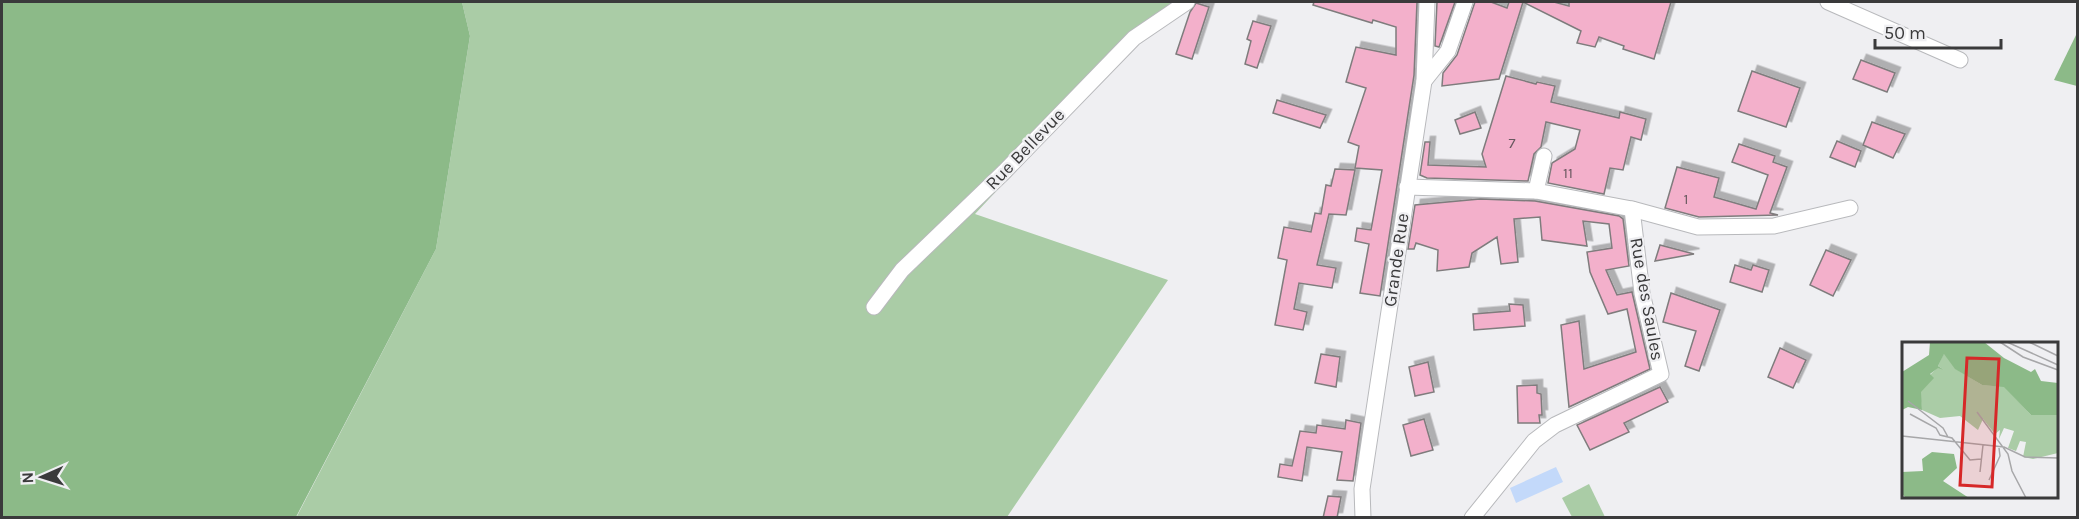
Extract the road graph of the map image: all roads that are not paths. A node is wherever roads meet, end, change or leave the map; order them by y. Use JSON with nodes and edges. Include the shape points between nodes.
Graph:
{"nodes":[{"id":1,"x":1187,"y":2,"type":"edge"},
{"id":2,"x":1427,"y":2,"type":"edge"},
{"id":3,"x":1465,"y":2,"type":"edge"},
{"id":4,"x":1828,"y":2,"type":"edge"},
{"id":5,"x":1960,"y":60,"type":"dead end"},
{"id":6,"x":1424,"y":81,"type":"junction"},
{"id":7,"x":1544,"y":156,"type":"dead end"},
{"id":8,"x":1407,"y":187,"type":"junction"},
{"id":9,"x":1536,"y":191,"type":"junction"},
{"id":10,"x":1850,"y":208,"type":"dead end"},
{"id":11,"x":1632,"y":209,"type":"junction"},
{"id":12,"x":874,"y":307,"type":"dead end"},
{"id":13,"x":1363,"y":518,"type":"edge"},
{"id":14,"x":1472,"y":518,"type":"edge"}],
"edges":[{"from":1,"to":12,"type":"street","name":"Rue Bellevue","via":[[1134,38],[902,270]]},
{"from":2,"to":6,"type":"street","name":"Grande Rue"},
{"from":3,"to":6,"type":"street","via":[[1448,51]]},
{"from":4,"to":5,"type":"street"},
{"from":6,"to":8,"type":"street","name":"Grande Rue"},
{"from":7,"to":9,"type":"street"},
{"from":8,"to":9,"type":"street"},
{"from":8,"to":13,"type":"street","name":"Grande Rue","via":[[1362,489]]},
{"from":9,"to":11,"type":"street"},
{"from":10,"to":11,"type":"street","via":[[1774,226],[1698,227]]},
{"from":11,"to":14,"type":"street","name":"Rue des Saules","via":[[1642,293],[1661,374],[1555,425],[1534,441]]}]}
